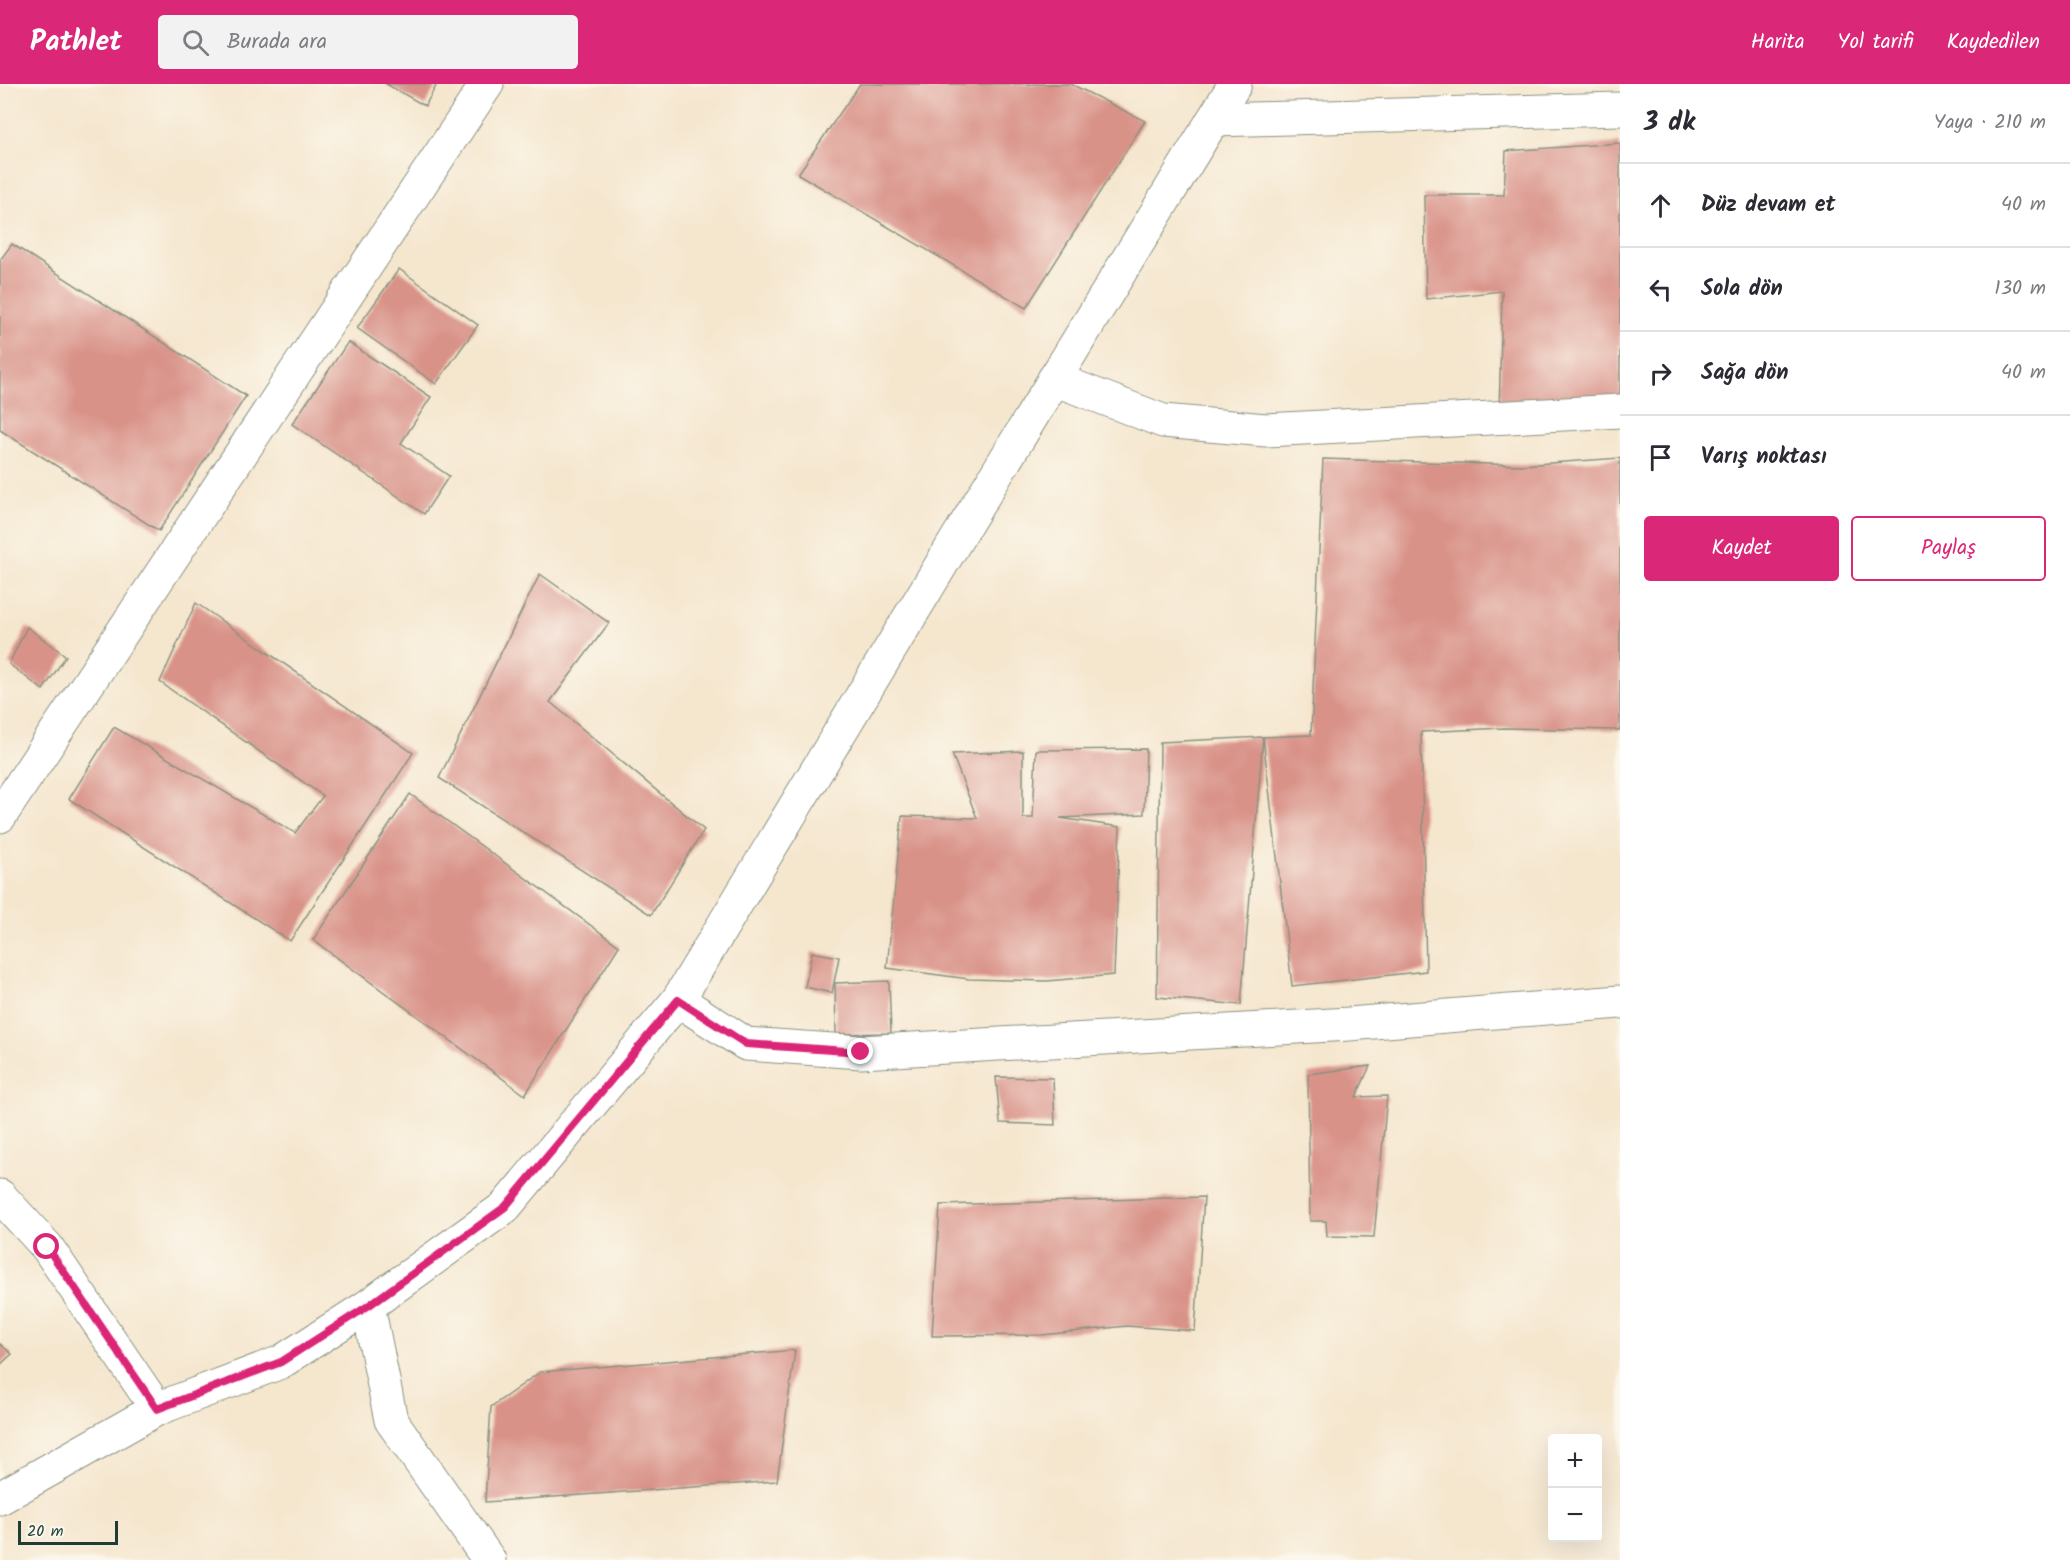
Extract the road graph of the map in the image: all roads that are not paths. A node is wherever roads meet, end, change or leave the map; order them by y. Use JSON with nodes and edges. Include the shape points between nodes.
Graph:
{"nodes":[{"id":1,"x":487,"y":84,"type":"edge"},
{"id":2,"x":1235,"y":84,"type":"edge"},
{"id":3,"x":1620,"y":109,"type":"edge"},
{"id":4,"x":1213,"y":120,"type":"junction"},
{"id":5,"x":1054,"y":380,"type":"junction"},
{"id":6,"x":1620,"y":411,"type":"edge"},
{"id":7,"x":0,"y":816,"type":"edge"},
{"id":8,"x":678,"y":1000,"type":"junction"},
{"id":9,"x":1620,"y":1002,"type":"edge"},
{"id":10,"x":0,"y":1196,"type":"edge"},
{"id":11,"x":368,"y":1306,"type":"junction"},
{"id":12,"x":157,"y":1409,"type":"junction"},
{"id":13,"x":0,"y":1498,"type":"edge"},
{"id":14,"x":489,"y":1560,"type":"edge"}],
"edges":[{"from":1,"to":7,"type":"street"},
{"from":2,"to":4,"type":"street"},
{"from":3,"to":4,"type":"street"},
{"from":4,"to":5,"type":"street"},
{"from":5,"to":6,"type":"street","via":[[1163,422],[1266,430]]},
{"from":5,"to":8,"type":"street"},
{"from":8,"to":9,"type":"street","via":[[746,1044],[861,1052],[1349,1024]]},
{"from":8,"to":11,"type":"street","via":[[505,1207]]},
{"from":10,"to":12,"type":"street","via":[[47,1247]]},
{"from":11,"to":12,"type":"street","via":[[281,1362]]},
{"from":11,"to":14,"type":"street","via":[[391,1420]]},
{"from":12,"to":13,"type":"street"}]}
